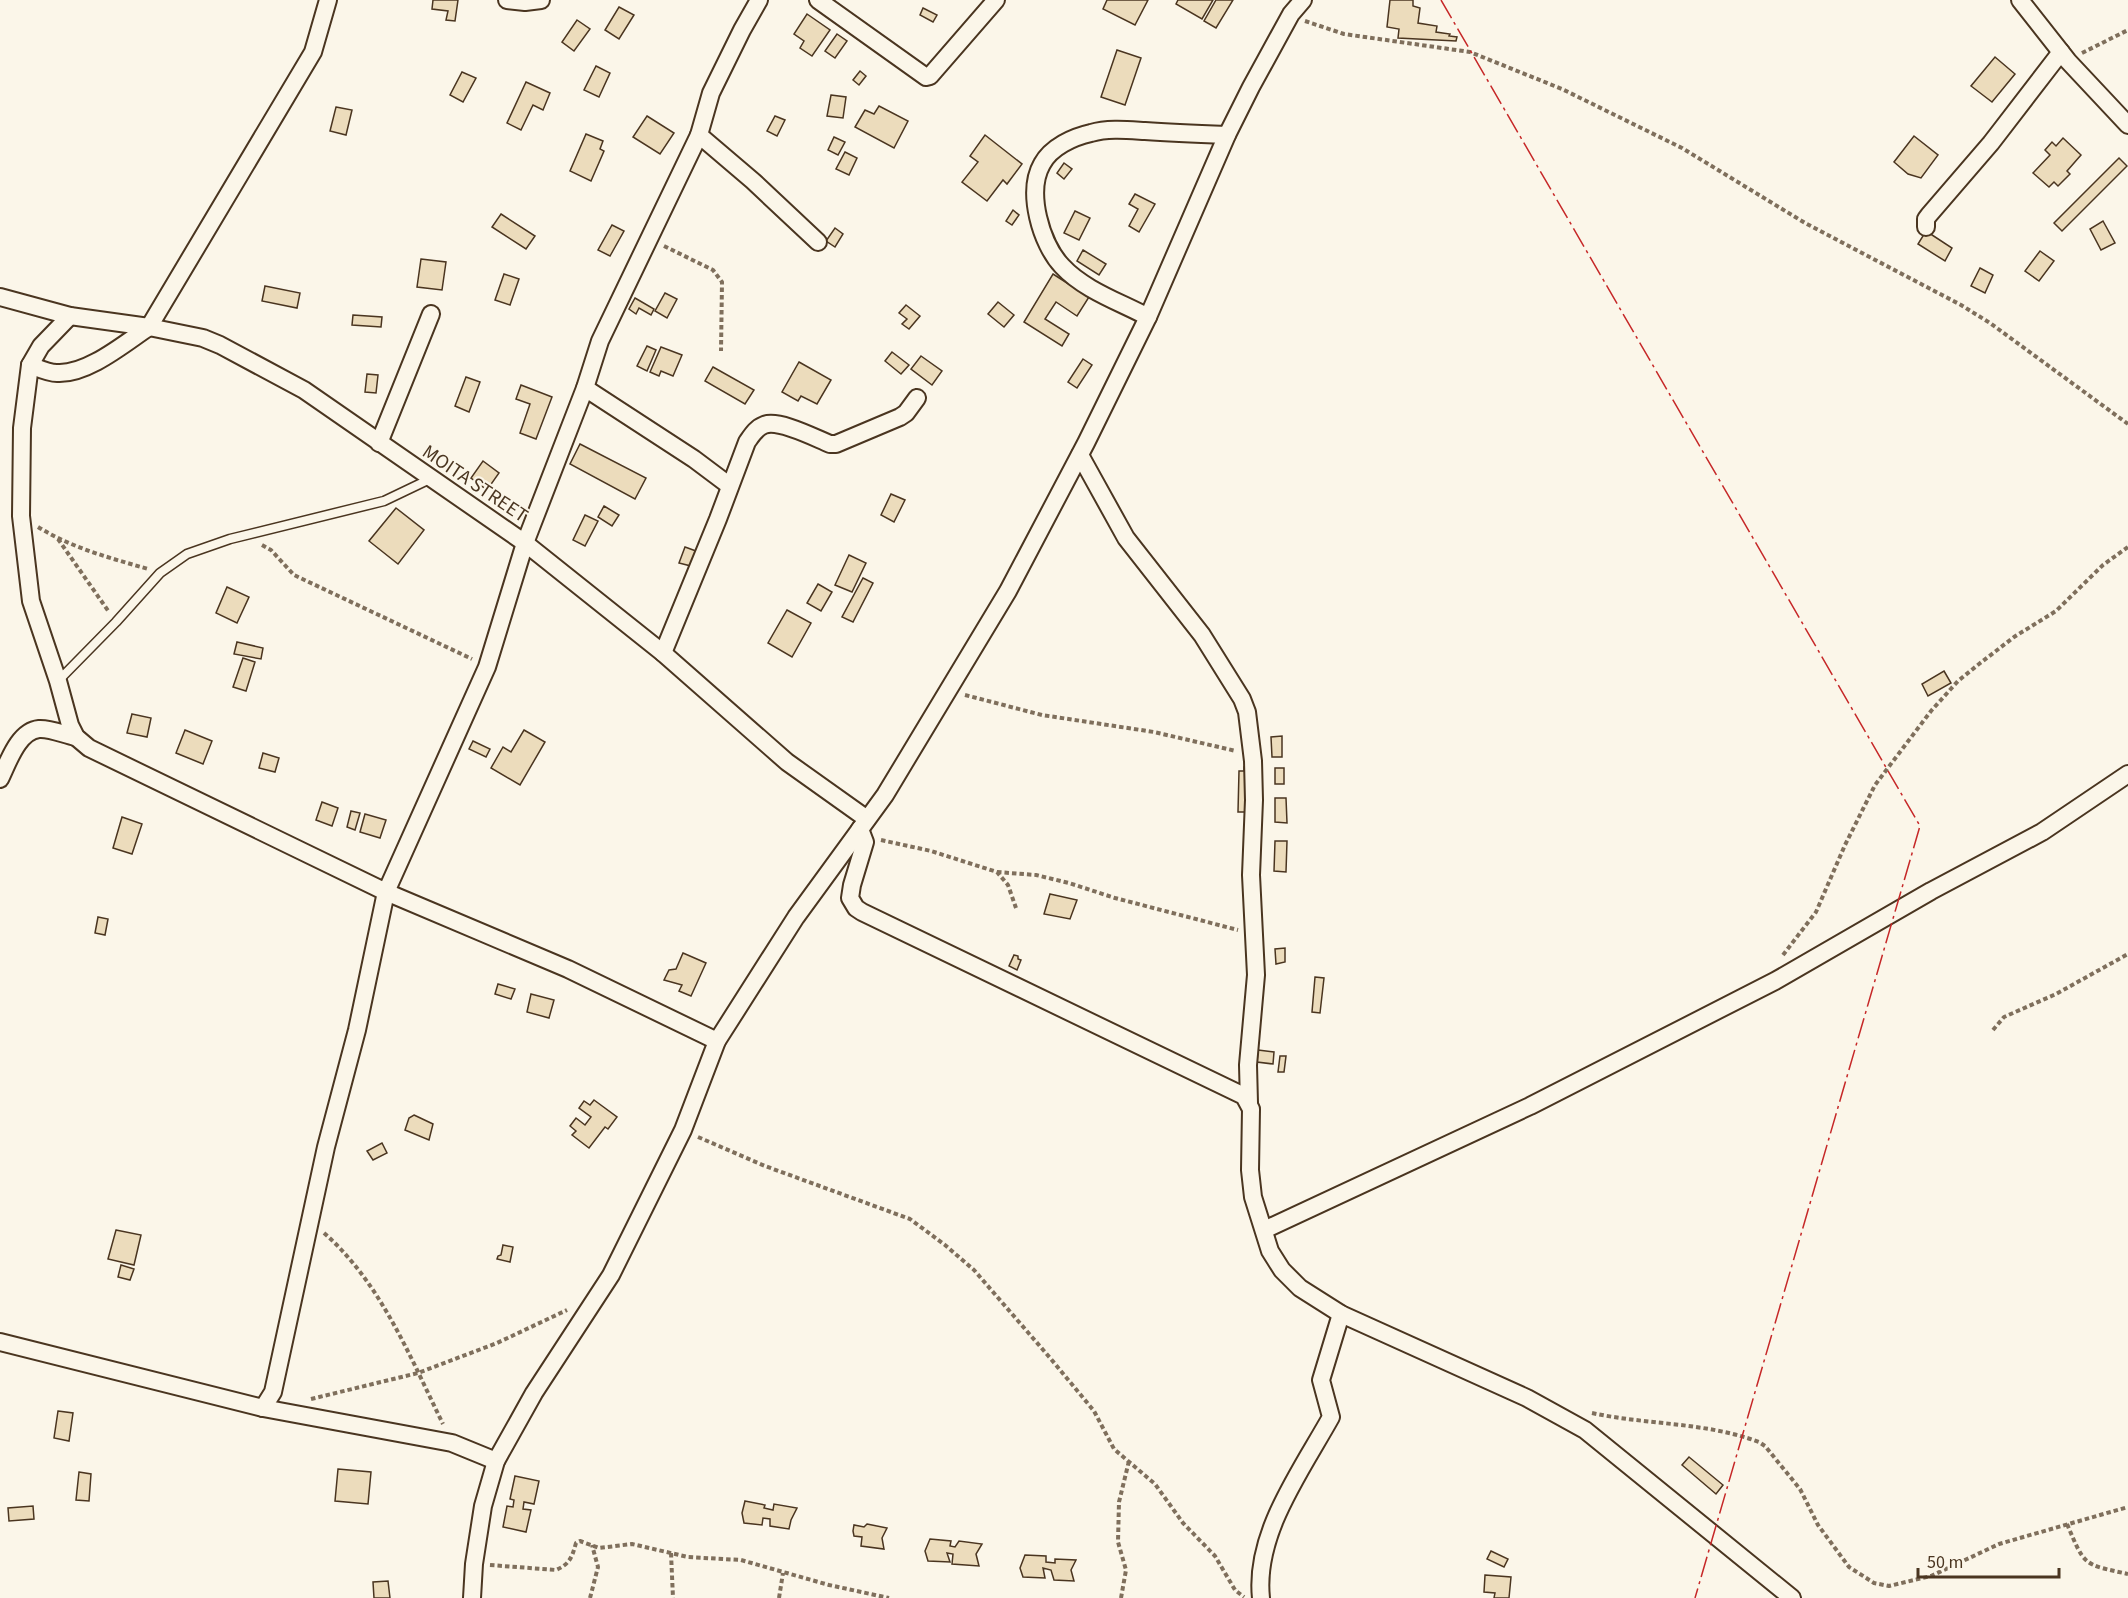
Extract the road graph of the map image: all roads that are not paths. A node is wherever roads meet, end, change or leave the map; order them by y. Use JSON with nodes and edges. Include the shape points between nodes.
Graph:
{"nodes":[{"id":1,"x":328,"y":0,"type":"edge"},
{"id":2,"x":507,"y":0,"type":"edge"},
{"id":3,"x":541,"y":0,"type":"edge"},
{"id":4,"x":759,"y":0,"type":"edge"},
{"id":5,"x":818,"y":0,"type":"edge"},
{"id":6,"x":996,"y":0,"type":"edge"},
{"id":7,"x":2020,"y":0,"type":"edge"},
{"id":8,"x":1292,"y":6,"type":"edge"},
{"id":9,"x":2064,"y":56,"type":"junction"},
{"id":10,"x":2128,"y":125,"type":"edge"},
{"id":11,"x":699,"y":135,"type":"junction"},
{"id":12,"x":1227,"y":135,"type":"junction"},
{"id":13,"x":1926,"y":227,"type":"dead end"},
{"id":14,"x":818,"y":242,"type":"dead end"},
{"id":15,"x":0,"y":297,"type":"edge"},
{"id":16,"x":431,"y":314,"type":"dead end"},
{"id":17,"x":70,"y":316,"type":"junction"},
{"id":18,"x":1148,"y":317,"type":"junction"},
{"id":19,"x":149,"y":327,"type":"junction"},
{"id":20,"x":30,"y":364,"type":"junction"},
{"id":21,"x":585,"y":388,"type":"junction"},
{"id":22,"x":917,"y":398,"type":"dead end"},
{"id":23,"x":379,"y":443,"type":"junction"},
{"id":24,"x":1080,"y":455,"type":"junction"},
{"id":25,"x":430,"y":479,"type":"junction"},
{"id":26,"x":730,"y":486,"type":"junction"},
{"id":27,"x":525,"y":543,"type":"junction"},
{"id":28,"x":663,"y":653,"type":"junction"},
{"id":29,"x":58,"y":681,"type":"junction"},
{"id":30,"x":76,"y":737,"type":"junction"},
{"id":31,"x":2128,"y":774,"type":"edge"},
{"id":32,"x":0,"y":779,"type":"edge"},
{"id":33,"x":863,"y":828,"type":"junction"},
{"id":34,"x":386,"y":892,"type":"junction"},
{"id":35,"x":717,"y":1041,"type":"junction"},
{"id":36,"x":1249,"y":1103,"type":"junction"},
{"id":37,"x":1263,"y":1230,"type":"junction"},
{"id":38,"x":1341,"y":1314,"type":"junction"},
{"id":39,"x":0,"y":1342,"type":"edge"},
{"id":40,"x":263,"y":1408,"type":"junction"},
{"id":41,"x":496,"y":1461,"type":"junction"},
{"id":42,"x":472,"y":1598,"type":"edge"},
{"id":43,"x":1261,"y":1598,"type":"edge"},
{"id":44,"x":1792,"y":1598,"type":"edge"}],
"edges":[{"from":1,"to":19,"type":"street","via":[[314,52]]},
{"from":2,"to":3,"type":"street"},
{"from":4,"to":11,"type":"street","via":[[711,93]]},
{"from":5,"to":6,"type":"street","via":[[926,77]]},
{"from":7,"to":9,"type":"street"},
{"from":8,"to":12,"type":"street"},
{"from":9,"to":10,"type":"street"},
{"from":9,"to":13,"type":"street","via":[[1929,215]]},
{"from":11,"to":14,"type":"street"},
{"from":11,"to":21,"type":"street","via":[[600,341]]},
{"from":12,"to":18,"type":"street"},
{"from":12,"to":18,"type":"street","via":[[1092,132],[1066,142],[1042,163],[1035,192],[1049,249],[1062,267],[1082,282]]},
{"from":15,"to":17,"type":"street","name":"MOITA STREET"},
{"from":16,"to":23,"type":"street"},
{"from":17,"to":19,"type":"street","name":"MOITA STREET"},
{"from":17,"to":20,"type":"street","via":[[41,346]]},
{"from":18,"to":24,"type":"street"},
{"from":19,"to":20,"type":"street","via":[[115,351],[71,372],[52,373]]},
{"from":19,"to":23,"type":"street","name":"MOITA STREET","via":[[220,345],[304,390]]},
{"from":20,"to":29,"type":"street","via":[[22,428],[21,516],[31,601]]},
{"from":21,"to":26,"type":"street"},
{"from":21,"to":27,"type":"street"},
{"from":22,"to":26,"type":"street","via":[[900,417],[836,444],[788,427],[766,424],[747,442]]},
{"from":23,"to":25,"type":"street","name":"MOITA STREET"},
{"from":24,"to":33,"type":"street","via":[[1008,591]]},
{"from":24,"to":36,"type":"street","via":[[1126,538],[1202,635],[1247,712],[1254,800],[1251,876],[1256,975],[1248,1065]]},
{"from":25,"to":27,"type":"street","name":"MOITA STREET"},
{"from":25,"to":29,"type":"lane","via":[[384,501],[246,535],[187,554],[160,573]]},
{"from":26,"to":28,"type":"street"},
{"from":27,"to":28,"type":"street","name":"MOITA STREET"},
{"from":27,"to":34,"type":"street","via":[[487,667]]},
{"from":28,"to":33,"type":"street","name":"MOITA STREET"},
{"from":29,"to":30,"type":"street"},
{"from":30,"to":32,"type":"street","via":[[40,729],[29,732]]},
{"from":30,"to":34,"type":"street","via":[[89,748]]},
{"from":31,"to":37,"type":"street","via":[[2042,832],[1776,981],[1530,1107]]},
{"from":33,"to":35,"type":"street","via":[[796,917]]},
{"from":33,"to":36,"type":"street","via":[[865,843],[850,898],[856,908],[1244,1096]]},
{"from":34,"to":35,"type":"street","via":[[568,969]]},
{"from":34,"to":40,"type":"street","via":[[273,1392]]},
{"from":35,"to":41,"type":"street","via":[[683,1130],[611,1275],[534,1393]]},
{"from":36,"to":37,"type":"street","via":[[1252,1197]]},
{"from":37,"to":38,"type":"street","via":[[1282,1270],[1300,1288]]},
{"from":38,"to":43,"type":"street","via":[[1321,1380],[1330,1417],[1266,1541],[1260,1573]]},
{"from":38,"to":44,"type":"street","via":[[1527,1398],[1585,1431]]},
{"from":39,"to":40,"type":"street"},
{"from":40,"to":41,"type":"street","via":[[452,1443]]},
{"from":41,"to":42,"type":"street","via":[[483,1506]]}]}
